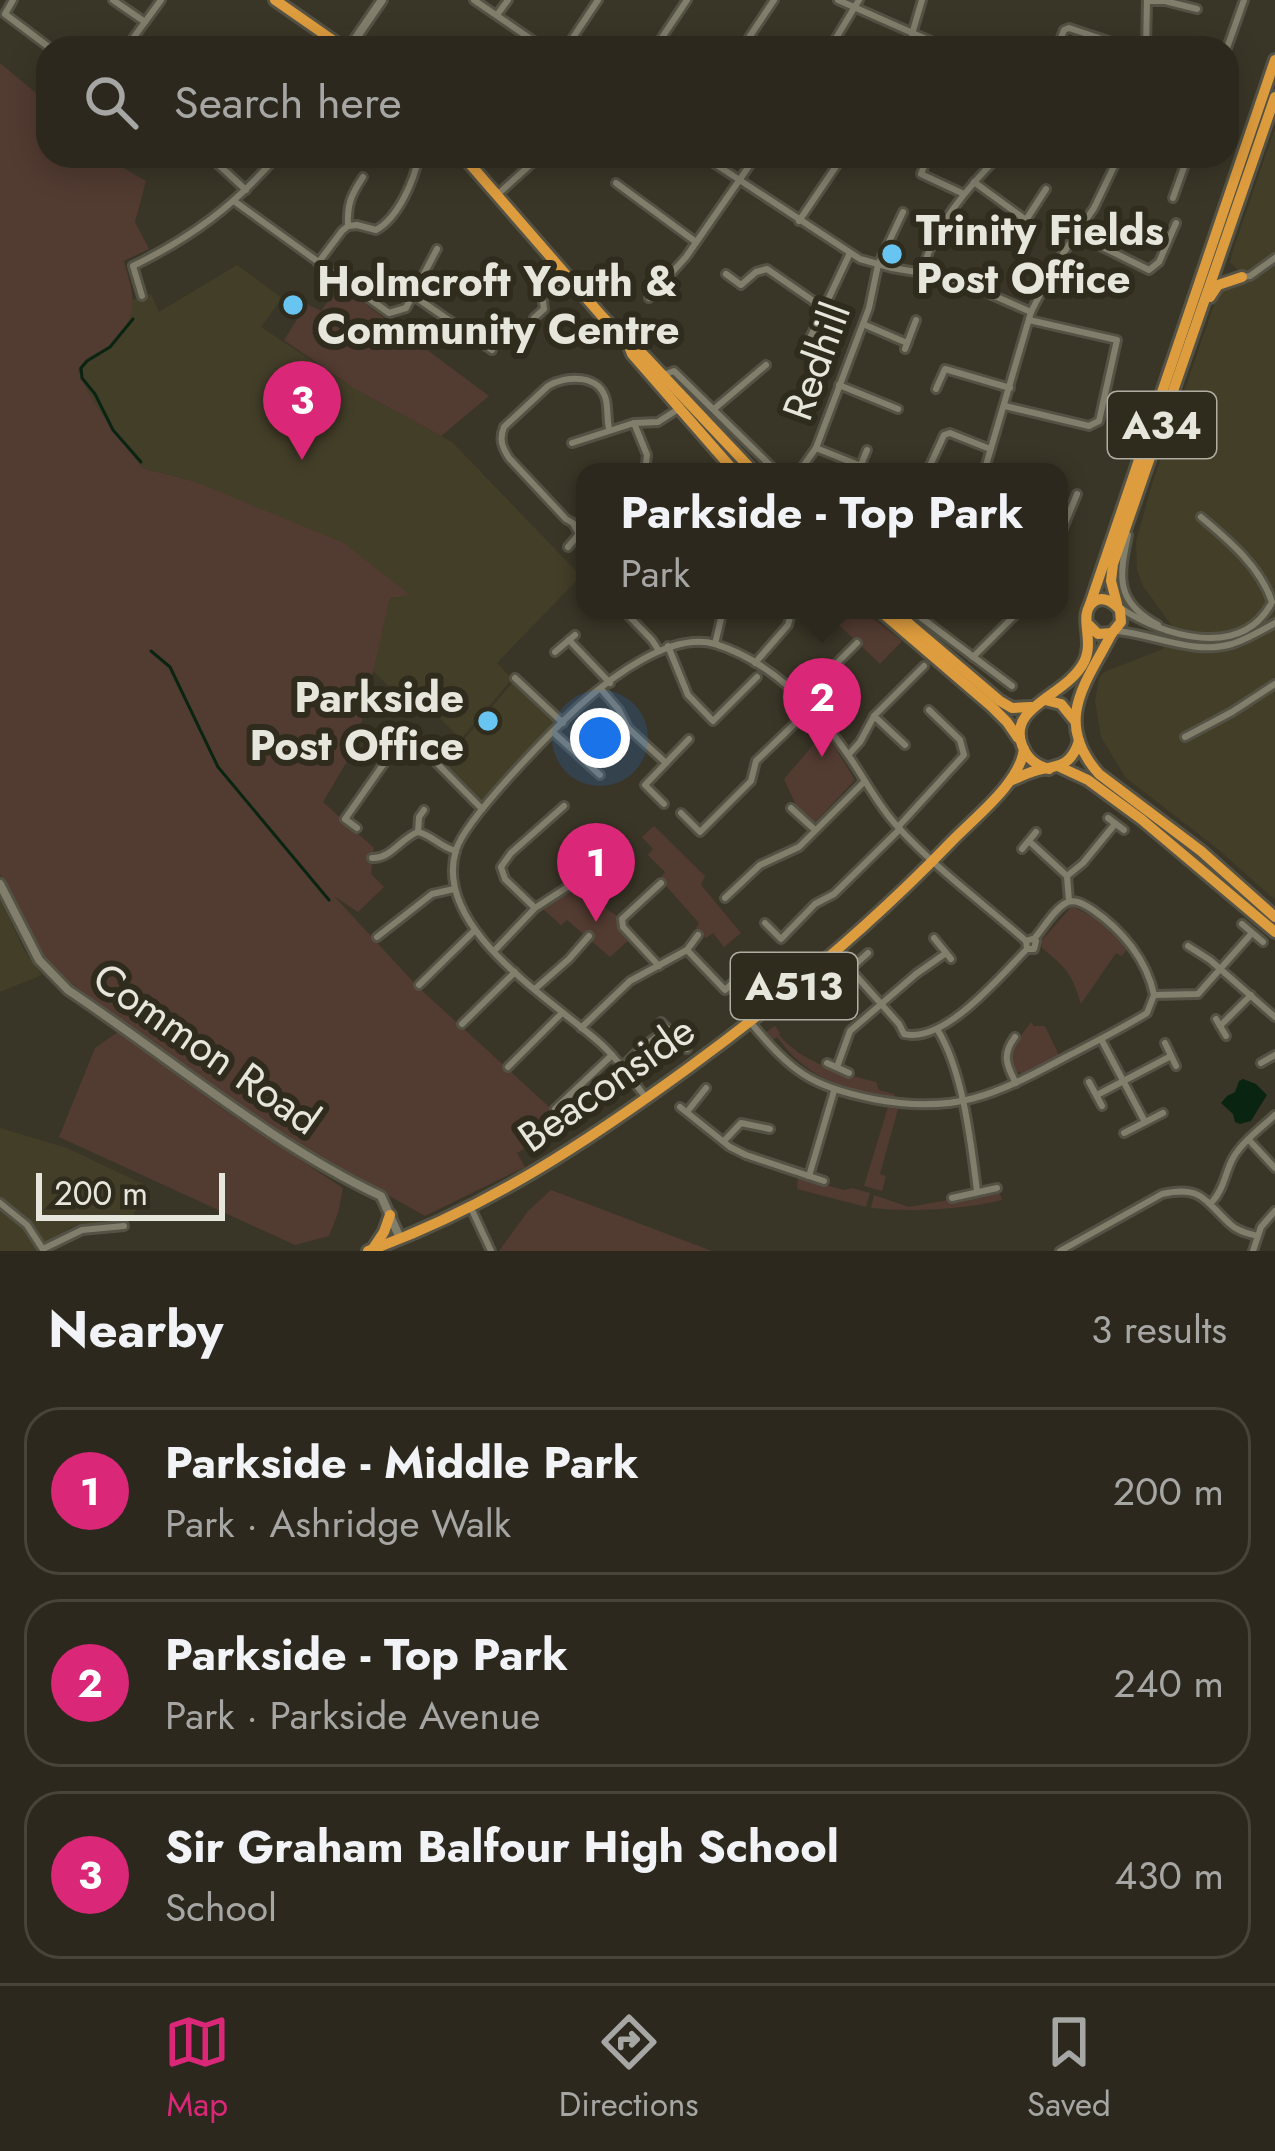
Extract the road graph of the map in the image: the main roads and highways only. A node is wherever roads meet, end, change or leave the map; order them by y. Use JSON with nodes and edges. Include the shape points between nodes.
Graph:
{"nodes":[{"id":1,"x":275,"y":0,"type":"edge"},
{"id":2,"x":328,"y":36,"type":"edge"},
{"id":3,"x":1275,"y":60,"type":"edge"},
{"id":4,"x":1275,"y":97,"type":"edge"},
{"id":5,"x":1239,"y":166,"type":"edge"},
{"id":6,"x":473,"y":168,"type":"edge"},
{"id":7,"x":1238,"y":168,"type":"edge"},
{"id":8,"x":1224,"y":246,"type":"junction"},
{"id":9,"x":1202,"y":308,"type":"junction"},
{"id":10,"x":627,"y":342,"type":"junction"},
{"id":11,"x":683,"y":405,"type":"junction"},
{"id":12,"x":727,"y":463,"type":"edge"},
{"id":13,"x":744,"y":463,"type":"edge"},
{"id":14,"x":1118,"y":606,"type":"junction"},
{"id":15,"x":1089,"y":607,"type":"junction"},
{"id":16,"x":890,"y":619,"type":"edge"},
{"id":17,"x":902,"y":619,"type":"edge"},
{"id":18,"x":1088,"y":625,"type":"junction"},
{"id":19,"x":1114,"y":632,"type":"junction"},
{"id":20,"x":1045,"y":700,"type":"junction"},
{"id":21,"x":1031,"y":707,"type":"junction"},
{"id":22,"x":1075,"y":721,"type":"junction"},
{"id":23,"x":1079,"y":738,"type":"junction"},
{"id":24,"x":1022,"y":745,"type":"junction"},
{"id":25,"x":1055,"y":768,"type":"junction"},
{"id":26,"x":1011,"y":780,"type":"junction"},
{"id":27,"x":1275,"y":916,"type":"edge"},
{"id":28,"x":1275,"y":932,"type":"edge"},
{"id":29,"x":390,"y":1215,"type":"road end"},
{"id":30,"x":370,"y":1250,"type":"edge"}],
"edges":[{"from":1,"to":2,"type":"highway"},
{"from":3,"to":5,"type":"highway","number":"A34"},
{"from":4,"to":8,"type":"highway","number":"A34"},
{"from":6,"to":10,"type":"highway"},
{"from":7,"to":15,"type":"highway","number":"A34"},
{"from":8,"to":9,"type":"highway","number":"A34"},
{"from":8,"to":9,"type":"highway","via":[[1229,271],[1242,277],[1218,285]]},
{"from":9,"to":14,"type":"highway","number":"A34","via":[[1113,564]]},
{"from":10,"to":11,"type":"highway"},
{"from":10,"to":11,"type":"highway"},
{"from":11,"to":12,"type":"highway"},
{"from":11,"to":13,"type":"highway"},
{"from":14,"to":15,"type":"highway","via":[[1100,600]]},
{"from":14,"to":19,"type":"highway"},
{"from":15,"to":18,"type":"highway"},
{"from":16,"to":24,"type":"highway","via":[[992,707]]},
{"from":17,"to":21,"type":"highway","via":[[1000,701]]},
{"from":18,"to":19,"type":"highway","via":[[1098,634]]},
{"from":18,"to":20,"type":"highway","via":[[1083,664]]},
{"from":19,"to":22,"type":"highway","via":[[1077,701]]},
{"from":20,"to":21,"type":"highway"},
{"from":20,"to":22,"type":"highway"},
{"from":21,"to":24,"type":"highway"},
{"from":22,"to":23,"type":"highway"},
{"from":23,"to":25,"type":"highway","via":[[1073,756]]},
{"from":23,"to":27,"type":"highway","via":[[1099,774]]},
{"from":24,"to":25,"type":"highway","via":[[1032,761]]},
{"from":24,"to":26,"type":"highway","name":"Beaconside","number":"A513"},
{"from":25,"to":26,"type":"highway","name":"Beaconside","number":"A513"},
{"from":25,"to":28,"type":"highway","via":[[1088,780],[1141,819]]},
{"from":26,"to":30,"type":"highway","name":"Beaconside","number":"A513","via":[[850,940],[647,1099],[472,1208]]},
{"from":29,"to":30,"type":"highway"}]}
